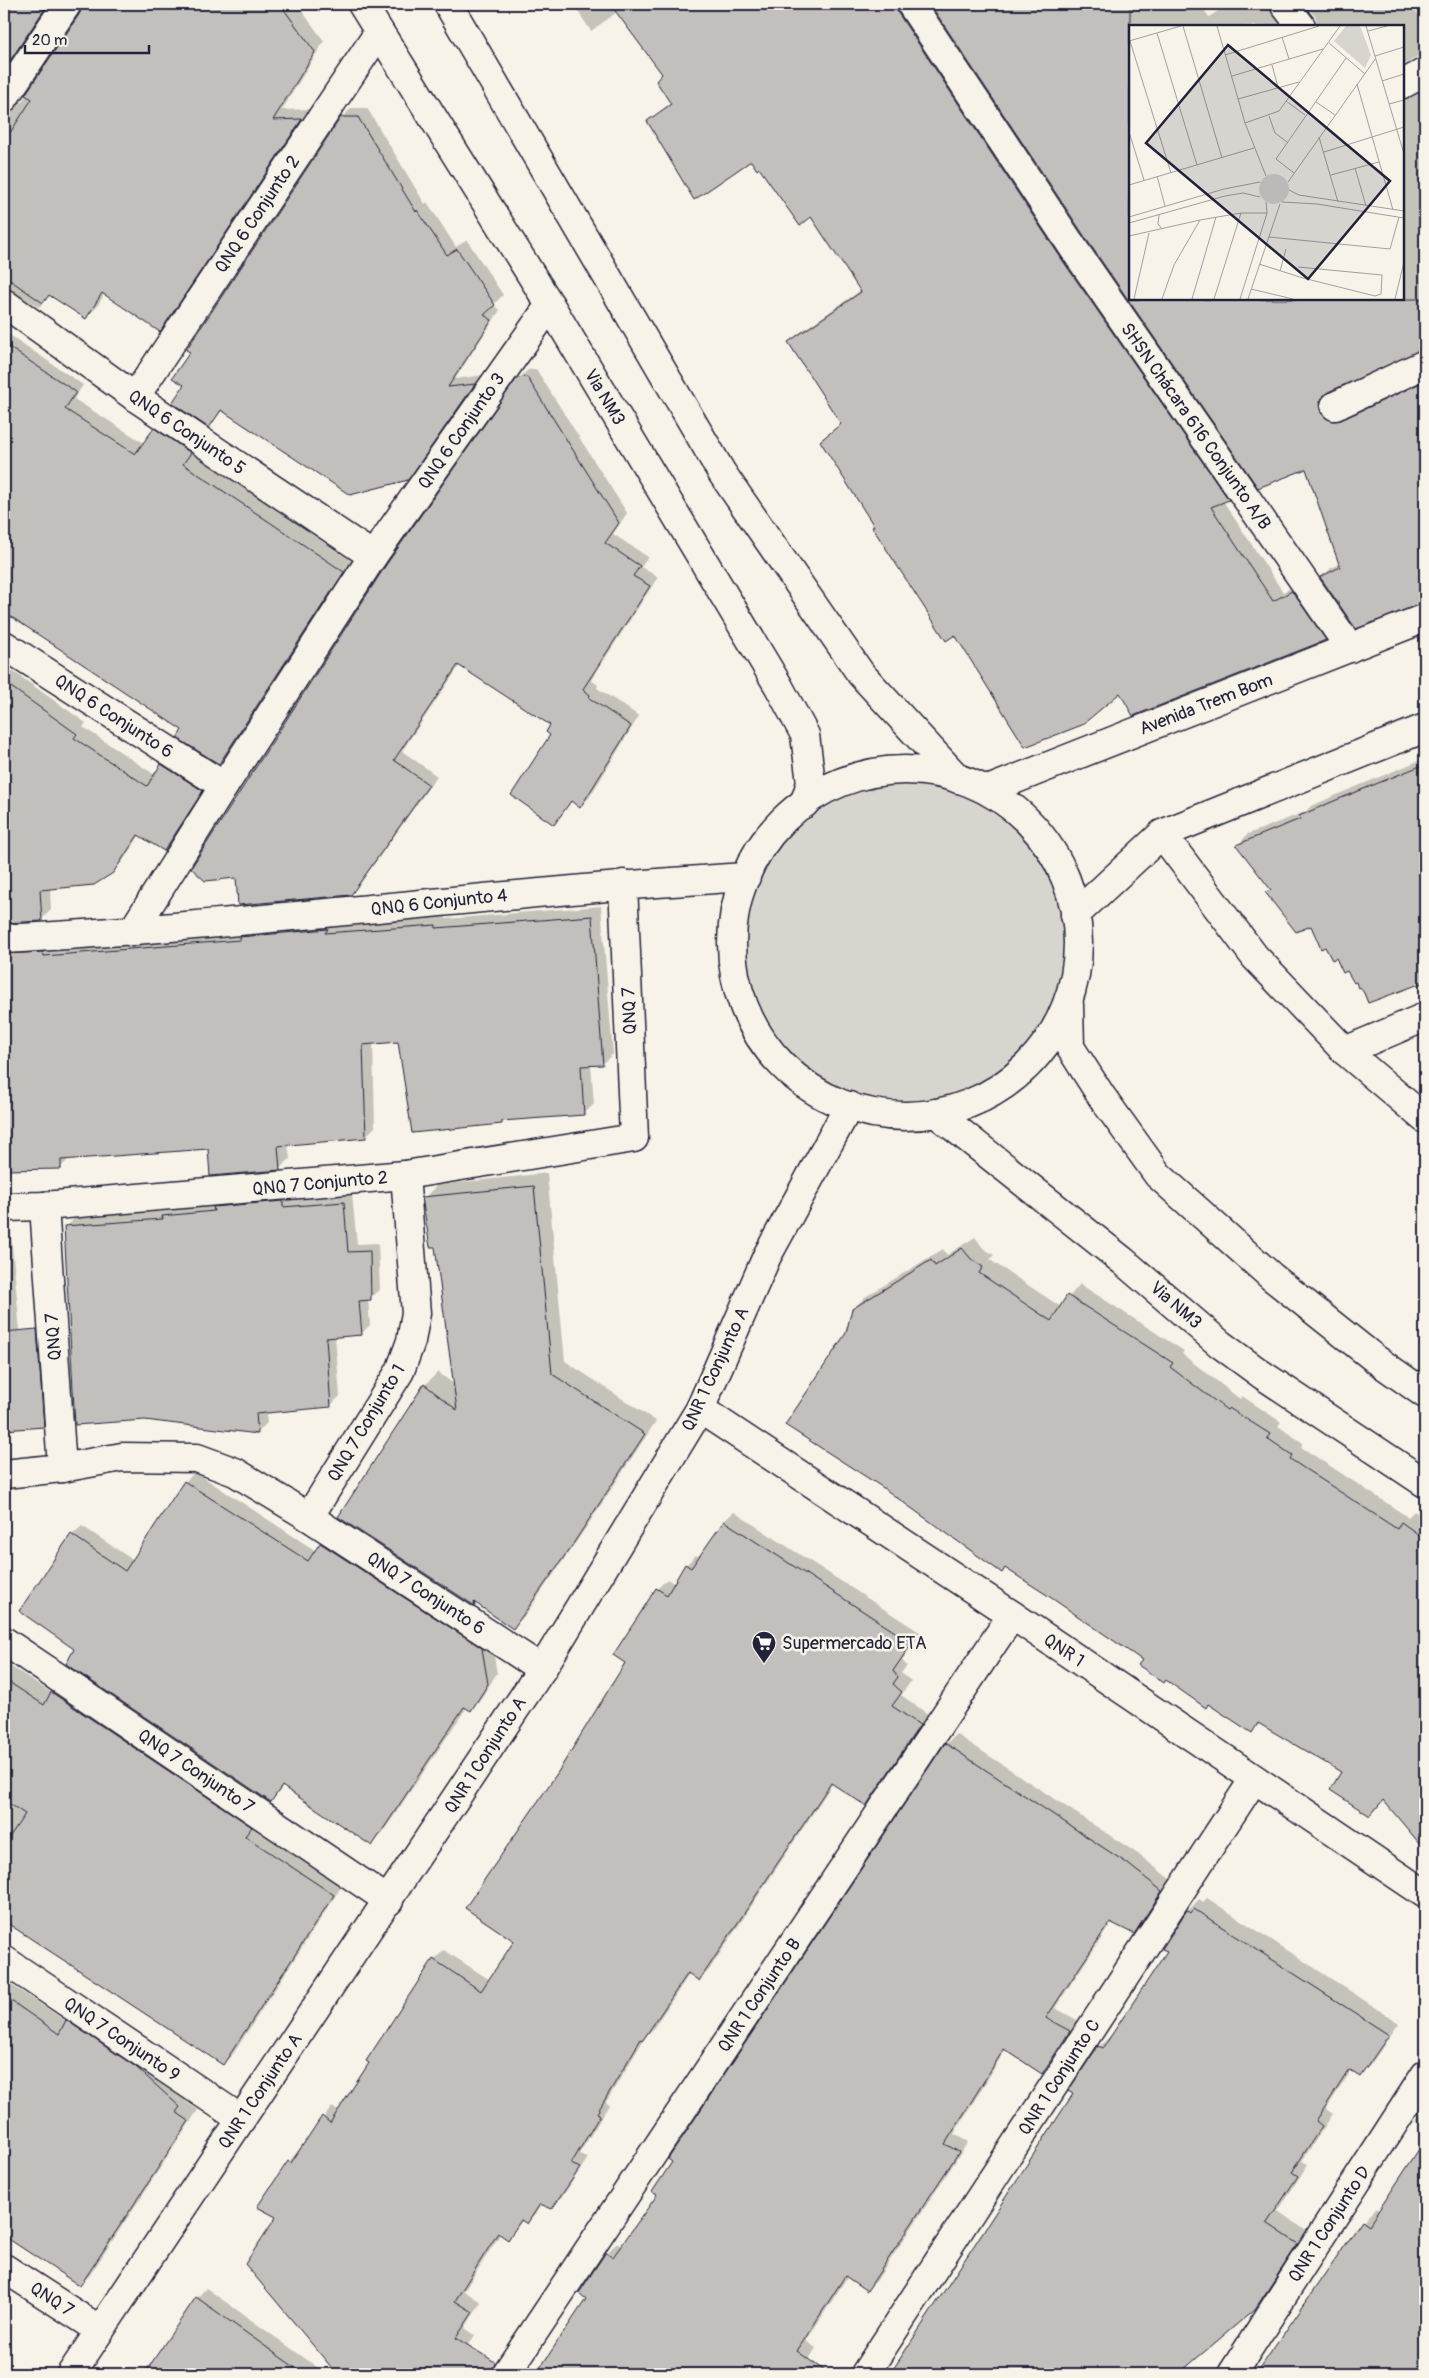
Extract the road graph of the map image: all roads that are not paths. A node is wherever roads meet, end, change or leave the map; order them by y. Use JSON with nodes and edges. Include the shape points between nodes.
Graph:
{"nodes":[{"id":1,"x":67,"y":4,"type":"edge"},
{"id":2,"x":362,"y":4,"type":"edge"},
{"id":3,"x":448,"y":4,"type":"edge"},
{"id":4,"x":911,"y":4,"type":"edge"},
{"id":5,"x":1284,"y":4,"type":"edge"},
{"id":6,"x":1300,"y":25,"type":"edge"},
{"id":7,"x":379,"y":32,"type":"junction"},
{"id":8,"x":1425,"y":72,"type":"edge"},
{"id":9,"x":1404,"y":83,"type":"edge"},
{"id":10,"x":4,"y":98,"type":"edge"},
{"id":11,"x":4,"y":303,"type":"edge"},
{"id":12,"x":550,"y":305,"type":"junction"},
{"id":13,"x":1425,"y":364,"type":"edge"},
{"id":14,"x":135,"y":397,"type":"junction"},
{"id":15,"x":1335,"y":406,"type":"dead end"},
{"id":16,"x":373,"y":556,"type":"junction"},
{"id":17,"x":1425,"y":618,"type":"edge"},
{"id":18,"x":4,"y":646,"type":"edge"},
{"id":19,"x":1350,"y":648,"type":"junction"},
{"id":20,"x":1425,"y":728,"type":"edge"},
{"id":21,"x":958,"y":779,"type":"junction"},
{"id":22,"x":224,"y":786,"type":"junction"},
{"id":23,"x":988,"y":790,"type":"junction"},
{"id":24,"x":804,"y":804,"type":"junction"},
{"id":25,"x":1162,"y":834,"type":"junction"},
{"id":26,"x":746,"y":877,"type":"junction"},
{"id":27,"x":623,"y":884,"type":"junction"},
{"id":28,"x":1075,"y":915,"type":"junction"},
{"id":29,"x":132,"y":932,"type":"junction"},
{"id":30,"x":4,"y":939,"type":"edge"},
{"id":31,"x":1069,"y":1003,"type":"junction"},
{"id":32,"x":1425,"y":1017,"type":"edge"},
{"id":33,"x":1345,"y":1051,"type":"junction"},
{"id":34,"x":850,"y":1106,"type":"junction"},
{"id":35,"x":936,"y":1114,"type":"junction"},
{"id":36,"x":1425,"y":1119,"type":"edge"},
{"id":37,"x":634,"y":1138,"type":"joint"},
{"id":38,"x":405,"y":1175,"type":"junction"},
{"id":39,"x":44,"y":1206,"type":"junction"},
{"id":40,"x":4,"y":1207,"type":"edge"},
{"id":41,"x":1425,"y":1394,"type":"edge"},
{"id":42,"x":700,"y":1409,"type":"junction"},
{"id":43,"x":62,"y":1468,"type":"junction"},
{"id":44,"x":4,"y":1474,"type":"edge"},
{"id":45,"x":1425,"y":1483,"type":"edge"},
{"id":46,"x":310,"y":1517,"type":"junction"},
{"id":47,"x":1012,"y":1615,"type":"junction"},
{"id":48,"x":4,"y":1640,"type":"edge"},
{"id":49,"x":542,"y":1669,"type":"junction"},
{"id":50,"x":1254,"y":1779,"type":"junction"},
{"id":51,"x":1425,"y":1894,"type":"edge"},
{"id":52,"x":389,"y":1901,"type":"junction"},
{"id":53,"x":4,"y":1960,"type":"edge"},
{"id":54,"x":1425,"y":2075,"type":"edge"},
{"id":55,"x":241,"y":2118,"type":"junction"},
{"id":56,"x":4,"y":2268,"type":"edge"},
{"id":57,"x":100,"y":2330,"type":"junction"},
{"id":58,"x":71,"y":2374,"type":"edge"},
{"id":59,"x":506,"y":2374,"type":"edge"},
{"id":60,"x":865,"y":2374,"type":"edge"},
{"id":61,"x":1232,"y":2374,"type":"edge"}],
"edges":[{"from":1,"to":10,"type":"street"},
{"from":2,"to":7,"type":"street","name":"Via NM3"},
{"from":3,"to":21,"type":"street","via":[[722,473],[862,674]]},
{"from":4,"to":19,"type":"street","name":"SHSN Chácara 616 Conjunto A/B","via":[[1076,252]]},
{"from":5,"to":6,"type":"street"},
{"from":7,"to":12,"type":"street","name":"Via NM3"},
{"from":7,"to":14,"type":"street","name":"QNQ 6 Conjunto 2"},
{"from":8,"to":9,"type":"street"},
{"from":11,"to":14,"type":"street","name":"QNQ 6 Conjunto 5"},
{"from":12,"to":16,"type":"street","name":"QNQ 6 Conjunto 3"},
{"from":12,"to":24,"type":"street","name":"Via NM3","via":[[805,735],[810,783]]},
{"from":13,"to":15,"type":"street"},
{"from":14,"to":16,"type":"street","name":"QNQ 6 Conjunto 5"},
{"from":16,"to":22,"type":"street"},
{"from":17,"to":19,"type":"street","name":"Avenida Trem Bom"},
{"from":18,"to":22,"type":"street","name":"QNQ 6 Conjunto 6"},
{"from":19,"to":23,"type":"street","name":"Avenida Trem Bom"},
{"from":20,"to":25,"type":"street"},
{"from":21,"to":23,"type":"street"},
{"from":21,"to":24,"type":"street","via":[[938,772],[883,770],[830,785]]},
{"from":22,"to":29,"type":"street"},
{"from":23,"to":28,"type":"street","via":[[1034,826],[1066,876]]},
{"from":24,"to":26,"type":"street","via":[[785,817],[751,861]]},
{"from":25,"to":28,"type":"street"},
{"from":25,"to":33,"type":"street","via":[[1255,957]]},
{"from":26,"to":27,"type":"street","name":"QNQ 6 Conjunto 4"},
{"from":26,"to":34,"type":"street","via":[[734,913],[733,968],[750,1021],[782,1066],[832,1101]]},
{"from":27,"to":29,"type":"street","name":"QNQ 6 Conjunto 4"},
{"from":27,"to":37,"type":"street","name":"QNQ 7"},
{"from":28,"to":31,"type":"street","via":[[1080,935]]},
{"from":29,"to":30,"type":"street","name":"QNQ 6 Conjunto 4"},
{"from":31,"to":35,"type":"street","via":[[1046,1048],[974,1102],[948,1113]]},
{"from":31,"to":41,"type":"street","via":[[1070,1047],[1158,1175],[1272,1277]]},
{"from":32,"to":33,"type":"street"},
{"from":33,"to":36,"type":"street"},
{"from":34,"to":35,"type":"street","via":[[889,1117]]},
{"from":34,"to":42,"type":"street","name":"QNR 1 Conjunto A","via":[[767,1256]]},
{"from":35,"to":45,"type":"street","name":"Via NM3","via":[[1123,1261],[1220,1344]]},
{"from":37,"to":38,"type":"street","name":"QNQ 7 Conjunto 2"},
{"from":38,"to":39,"type":"street","name":"QNQ 7 Conjunto 2"},
{"from":38,"to":46,"type":"street","name":"QNQ 7 Conjunto 1","via":[[416,1313],[411,1341],[400,1372]]},
{"from":39,"to":40,"type":"street","name":"QNQ 7 Conjunto 2"},
{"from":39,"to":43,"type":"street","name":"QNQ 7"},
{"from":42,"to":47,"type":"street","name":"QNR 1"},
{"from":42,"to":49,"type":"street","name":"QNR 1 Conjunto A"},
{"from":43,"to":44,"type":"street","name":"QNQ 7 Conjunto 6"},
{"from":43,"to":46,"type":"street","name":"QNQ 7 Conjunto 6","via":[[122,1457],[197,1458],[235,1472]]},
{"from":46,"to":49,"type":"street","name":"QNQ 7 Conjunto 6"},
{"from":47,"to":50,"type":"street","name":"QNR 1"},
{"from":47,"to":59,"type":"street","name":"QNR 1 Conjunto B"},
{"from":48,"to":52,"type":"street","name":"QNQ 7 Conjunto 7"},
{"from":49,"to":52,"type":"street","name":"QNR 1 Conjunto A"},
{"from":50,"to":51,"type":"street","name":"QNR 1"},
{"from":50,"to":60,"type":"street","name":"QNR 1 Conjunto C"},
{"from":52,"to":55,"type":"street","name":"QNR 1 Conjunto A"},
{"from":53,"to":55,"type":"street","name":"QNQ 7 Conjunto 9"},
{"from":54,"to":61,"type":"street","name":"QNR 1 Conjunto D"},
{"from":55,"to":57,"type":"street","name":"QNR 1 Conjunto A"},
{"from":56,"to":57,"type":"street","name":"QNQ 7"},
{"from":57,"to":58,"type":"street","name":"QNR 1 Conjunto A"}]}
